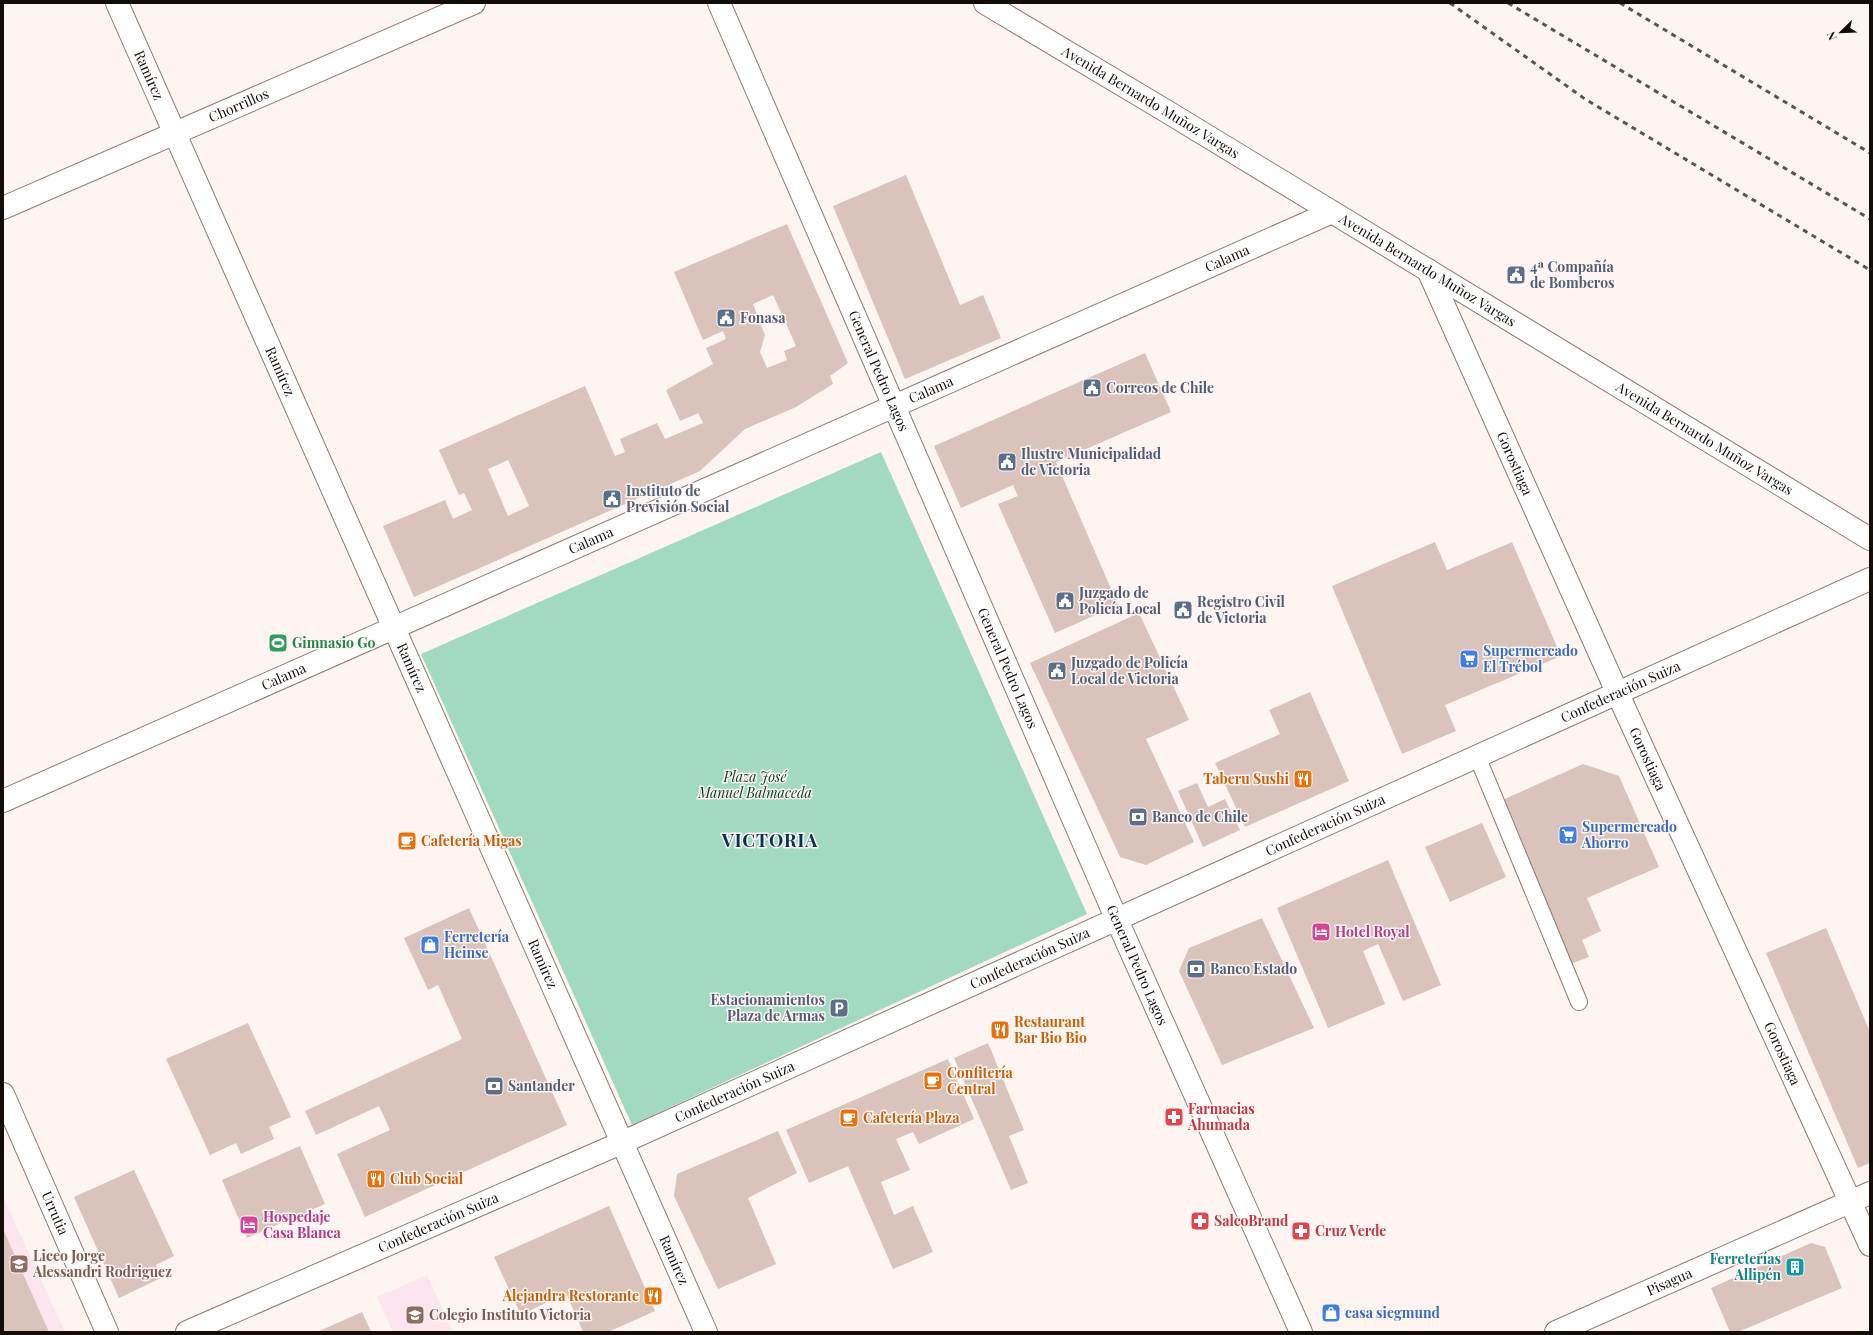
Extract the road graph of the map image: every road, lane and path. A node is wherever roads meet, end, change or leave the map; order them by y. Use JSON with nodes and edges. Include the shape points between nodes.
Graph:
{"nodes":[{"id":1,"x":118,"y":3,"type":"edge"},
{"id":2,"x":474,"y":3,"type":"edge"},
{"id":3,"x":719,"y":3,"type":"edge"},
{"id":4,"x":985,"y":3,"type":"edge"},
{"id":5,"x":175,"y":133,"type":"junction"},
{"id":6,"x":3,"y":208,"type":"edge"},
{"id":7,"x":1332,"y":212,"type":"junction"},
{"id":8,"x":1428,"y":270,"type":"junction"},
{"id":9,"x":894,"y":406,"type":"junction"},
{"id":10,"x":1870,"y":539,"type":"edge"},
{"id":11,"x":1870,"y":579,"type":"edge"},
{"id":12,"x":395,"y":628,"type":"junction"},
{"id":13,"x":1617,"y":692,"type":"junction"},
{"id":14,"x":1477,"y":756,"type":"junction"},
{"id":15,"x":3,"y":801,"type":"edge"},
{"id":16,"x":1117,"y":920,"type":"junction"},
{"id":17,"x":1580,"y":1002,"type":"dead end"},
{"id":18,"x":3,"y":1094,"type":"edge"},
{"id":19,"x":621,"y":1143,"type":"junction"},
{"id":20,"x":1860,"y":1198,"type":"edge"},
{"id":21,"x":1870,"y":1245,"type":"edge"},
{"id":22,"x":107,"y":1332,"type":"edge"},
{"id":23,"x":187,"y":1332,"type":"edge"},
{"id":24,"x":706,"y":1332,"type":"edge"},
{"id":25,"x":1301,"y":1332,"type":"edge"},
{"id":26,"x":1556,"y":1332,"type":"edge"}],
"edges":[{"from":1,"to":5,"type":"street","name":"Ramírez"},
{"from":2,"to":5,"type":"street","name":"Chorrillos"},
{"from":3,"to":9,"type":"street","name":"General Pedro Lagos"},
{"from":4,"to":7,"type":"street","name":"Avenida Bernardo Muñoz Vargas"},
{"from":5,"to":6,"type":"street","name":"Chorrillos"},
{"from":5,"to":12,"type":"street","name":"Ramírez"},
{"from":7,"to":8,"type":"street","name":"Avenida Bernardo Muñoz Vargas"},
{"from":7,"to":9,"type":"street","name":"Calama"},
{"from":8,"to":10,"type":"street","name":"Avenida Bernardo Muñoz Vargas"},
{"from":8,"to":13,"type":"street","name":"Gorostiaga"},
{"from":9,"to":12,"type":"street","name":"Calama"},
{"from":9,"to":16,"type":"street","name":"General Pedro Lagos"},
{"from":11,"to":13,"type":"street","name":"Confederación Suiza"},
{"from":12,"to":15,"type":"street","name":"Calama"},
{"from":12,"to":19,"type":"street","name":"Ramírez"},
{"from":13,"to":14,"type":"street","name":"Confederación Suiza"},
{"from":13,"to":20,"type":"street","name":"Gorostiaga"},
{"from":14,"to":16,"type":"street","name":"Confederación Suiza"},
{"from":14,"to":17,"type":"lane"},
{"from":16,"to":19,"type":"street","name":"Confederación Suiza"},
{"from":16,"to":25,"type":"street","name":"General Pedro Lagos"},
{"from":18,"to":22,"type":"street","name":"Urrutia"},
{"from":19,"to":23,"type":"street","name":"Confederación Suiza"},
{"from":19,"to":24,"type":"street","name":"Ramírez"},
{"from":20,"to":21,"type":"street","name":"Gorostiaga"},
{"from":20,"to":26,"type":"street","name":"Pisagua"}]}
